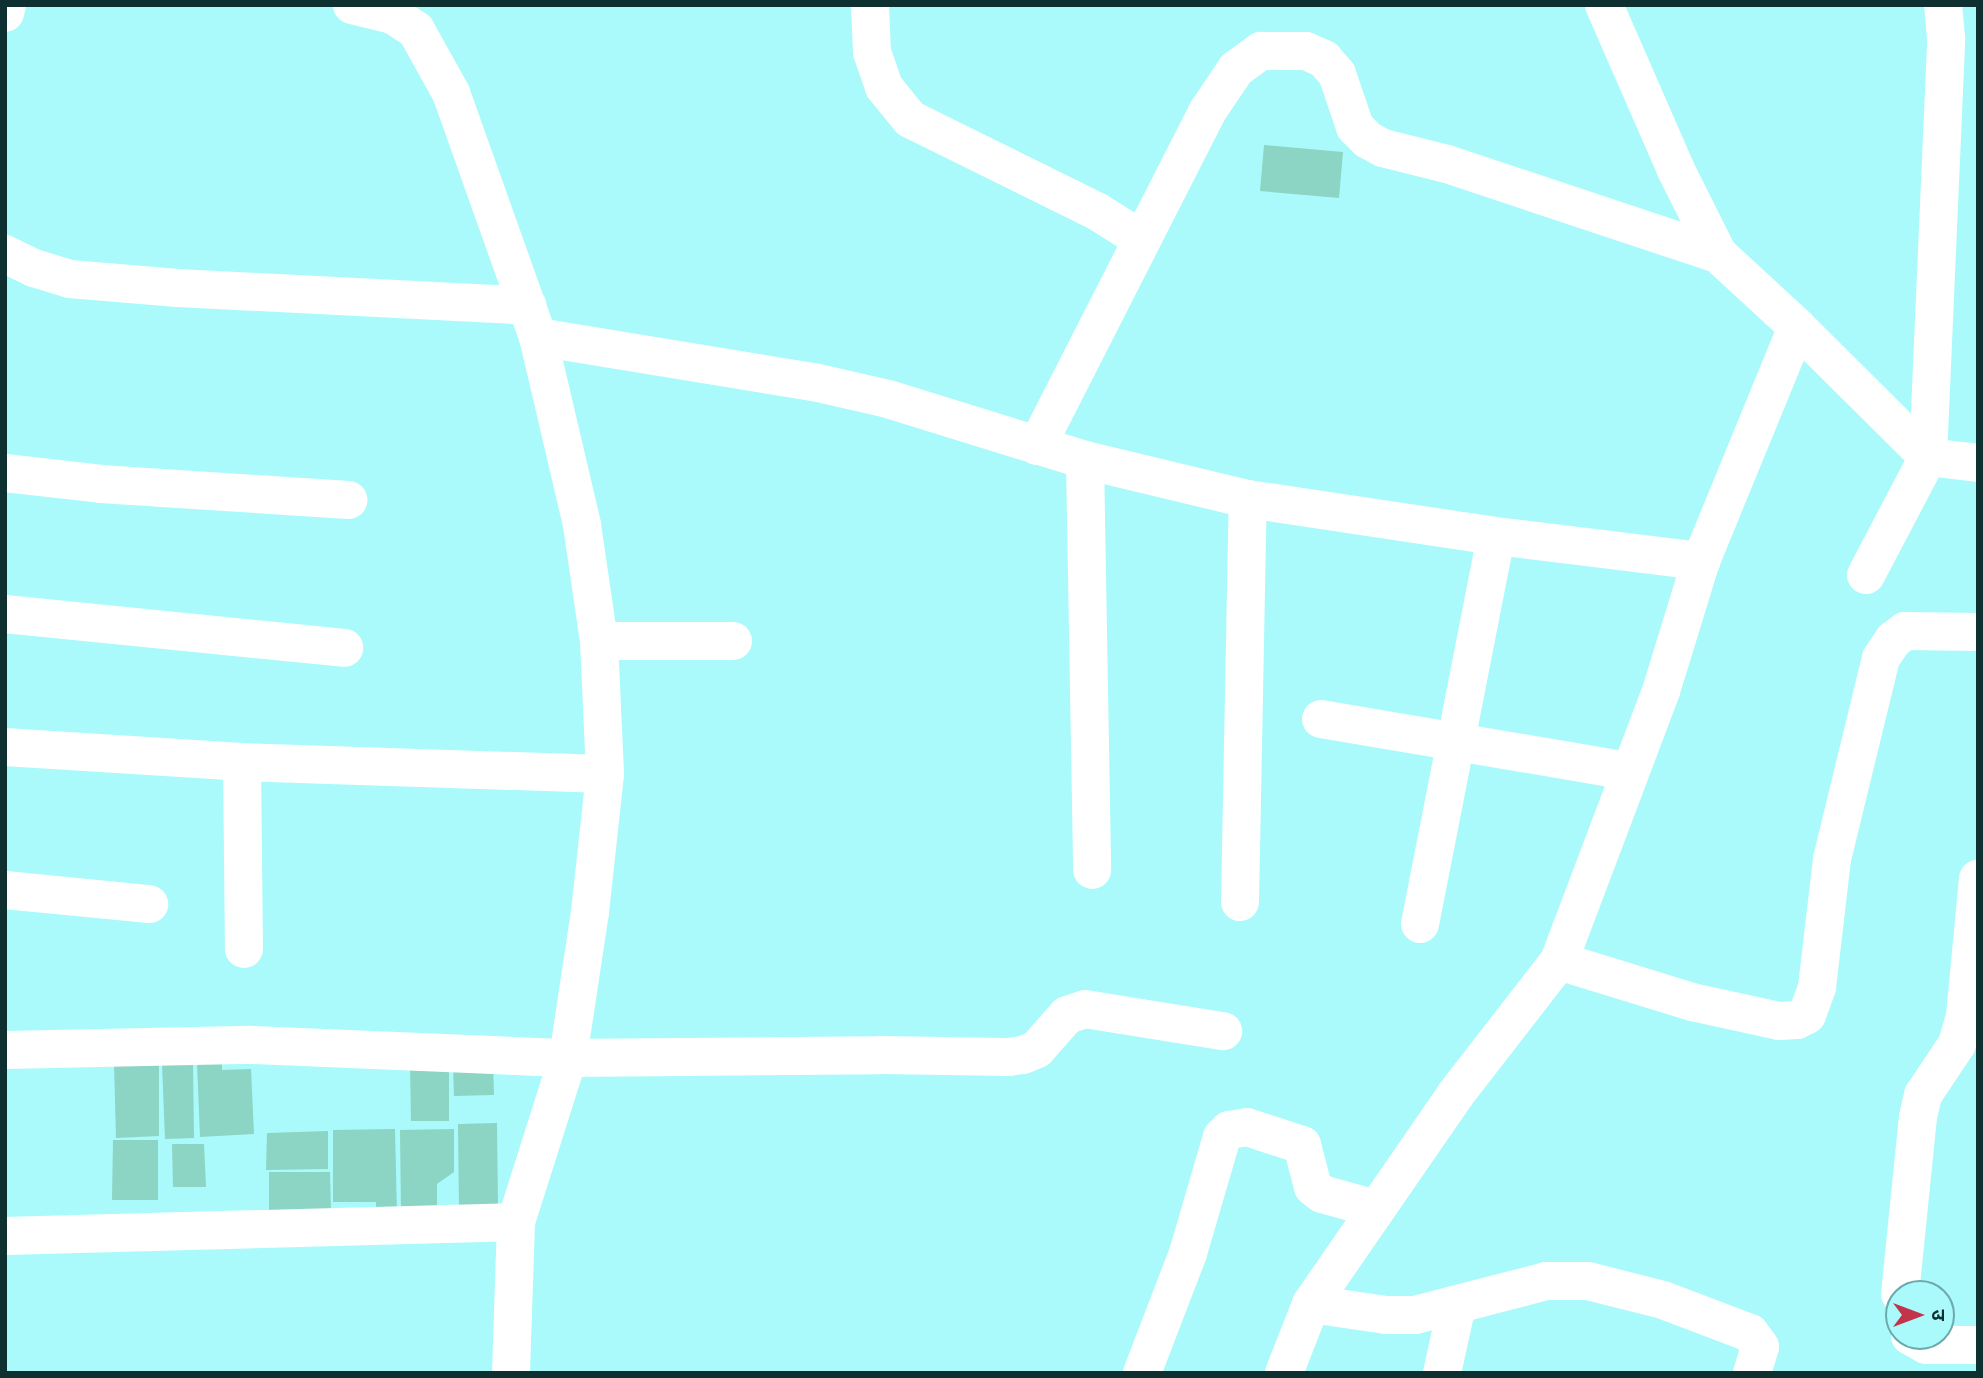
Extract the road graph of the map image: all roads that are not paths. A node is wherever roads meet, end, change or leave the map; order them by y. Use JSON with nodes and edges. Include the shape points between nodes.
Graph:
{"nodes":[{"id":1,"x":7,"y":5,"type":"edge"},
{"id":2,"x":352,"y":5,"type":"edge"},
{"id":3,"x":870,"y":5,"type":"edge"},
{"id":4,"x":1604,"y":5,"type":"edge"},
{"id":5,"x":1943,"y":5,"type":"edge"},
{"id":6,"x":5,"y":13,"type":"edge"},
{"id":7,"x":1141,"y":239,"type":"junction"},
{"id":8,"x":5,"y":254,"type":"edge"},
{"id":9,"x":1718,"y":254,"type":"junction"},
{"id":10,"x":533,"y":321,"type":"junction"},
{"id":11,"x":1797,"y":327,"type":"junction"},
{"id":12,"x":1037,"y":446,"type":"junction"},
{"id":13,"x":1928,"y":457,"type":"junction"},
{"id":14,"x":1085,"y":460,"type":"junction"},
{"id":15,"x":1978,"y":463,"type":"edge"},
{"id":16,"x":5,"y":473,"type":"edge"},
{"id":17,"x":1248,"y":499,"type":"junction"},
{"id":18,"x":348,"y":500,"type":"dead end"},
{"id":19,"x":1496,"y":536,"type":"junction"},
{"id":20,"x":1700,"y":561,"type":"junction"},
{"id":21,"x":1866,"y":575,"type":"dead end"},
{"id":22,"x":5,"y":614,"type":"edge"},
{"id":23,"x":1978,"y":632,"type":"edge"},
{"id":24,"x":599,"y":641,"type":"junction"},
{"id":25,"x":733,"y":641,"type":"dead end"},
{"id":26,"x":344,"y":648,"type":"dead end"},
{"id":27,"x":1321,"y":719,"type":"dead end"},
{"id":28,"x":1457,"y":742,"type":"junction"},
{"id":29,"x":5,"y":747,"type":"edge"},
{"id":30,"x":242,"y":762,"type":"junction"},
{"id":31,"x":1630,"y":771,"type":"junction"},
{"id":32,"x":605,"y":774,"type":"junction"},
{"id":33,"x":1092,"y":870,"type":"dead end"},
{"id":34,"x":1978,"y":879,"type":"edge"},
{"id":35,"x":5,"y":890,"type":"edge"},
{"id":36,"x":1240,"y":902,"type":"dead end"},
{"id":37,"x":149,"y":904,"type":"dead end"},
{"id":38,"x":1420,"y":924,"type":"dead end"},
{"id":39,"x":244,"y":949,"type":"dead end"},
{"id":40,"x":1559,"y":961,"type":"junction"},
{"id":41,"x":1223,"y":1031,"type":"dead end"},
{"id":42,"x":1967,"y":1045,"type":"edge"},
{"id":43,"x":5,"y":1050,"type":"edge"},
{"id":44,"x":568,"y":1058,"type":"junction"},
{"id":45,"x":1376,"y":1209,"type":"junction"},
{"id":46,"x":516,"y":1222,"type":"junction"},
{"id":47,"x":5,"y":1236,"type":"edge"},
{"id":48,"x":1901,"y":1280,"type":"edge"},
{"id":49,"x":1311,"y":1304,"type":"junction"},
{"id":50,"x":1458,"y":1305,"type":"junction"},
{"id":51,"x":1955,"y":1345,"type":"edge"},
{"id":52,"x":1978,"y":1345,"type":"edge"},
{"id":53,"x":511,"y":1373,"type":"edge"},
{"id":54,"x":1142,"y":1373,"type":"edge"},
{"id":55,"x":1284,"y":1373,"type":"edge"},
{"id":56,"x":1442,"y":1373,"type":"edge"},
{"id":57,"x":1752,"y":1373,"type":"edge"}],
"edges":[{"from":1,"to":6,"type":"street"},
{"from":2,"to":10,"type":"street","via":[[393,15],[416,30],[451,93]]},
{"from":3,"to":7,"type":"street","via":[[873,52],[884,87],[910,119],[1098,212]]},
{"from":4,"to":9,"type":"street"},
{"from":5,"to":13,"type":"street","via":[[1947,38]]},
{"from":7,"to":9,"type":"street","via":[[1207,112],[1236,69],[1261,51],[1276,49],[1306,51],[1324,59],[1337,74],[1355,127],[1383,148],[1447,164]]},
{"from":7,"to":12,"type":"street"},
{"from":8,"to":10,"type":"street","via":[[70,279]]},
{"from":9,"to":11,"type":"street"},
{"from":10,"to":12,"type":"street","via":[[888,399]]},
{"from":10,"to":24,"type":"street","via":[[582,525]]},
{"from":11,"to":13,"type":"street"},
{"from":11,"to":20,"type":"street"},
{"from":12,"to":14,"type":"street"},
{"from":13,"to":15,"type":"street"},
{"from":13,"to":21,"type":"street"},
{"from":14,"to":17,"type":"street"},
{"from":14,"to":33,"type":"street"},
{"from":16,"to":18,"type":"street"},
{"from":17,"to":19,"type":"street"},
{"from":17,"to":36,"type":"street"},
{"from":19,"to":20,"type":"street"},
{"from":19,"to":28,"type":"street"},
{"from":20,"to":31,"type":"street","via":[[1661,691]]},
{"from":22,"to":26,"type":"street"},
{"from":23,"to":40,"type":"street","via":[[1905,631],[1881,657],[1832,859],[1817,987],[1807,1015],[1779,1021],[1692,1002]]},
{"from":24,"to":25,"type":"street"},
{"from":24,"to":32,"type":"street"},
{"from":27,"to":28,"type":"street"},
{"from":28,"to":31,"type":"street"},
{"from":28,"to":38,"type":"street"},
{"from":29,"to":30,"type":"street"},
{"from":30,"to":32,"type":"street"},
{"from":30,"to":39,"type":"street"},
{"from":31,"to":40,"type":"street"},
{"from":32,"to":44,"type":"street"},
{"from":34,"to":42,"type":"street","via":[[1965,1016]]},
{"from":35,"to":37,"type":"street"},
{"from":40,"to":45,"type":"street","via":[[1455,1095]]},
{"from":41,"to":44,"type":"street","via":[[1085,1009],[1067,1015],[1037,1049],[1008,1057]]},
{"from":42,"to":48,"type":"street","via":[[1929,1083],[1918,1117]]},
{"from":43,"to":44,"type":"street","via":[[325,1046]]},
{"from":44,"to":46,"type":"street"},
{"from":45,"to":49,"type":"street"},
{"from":45,"to":54,"type":"street","via":[[1322,1194],[1314,1187],[1306,1153],[1298,1142],[1247,1127],[1229,1130],[1222,1137],[1188,1254]]},
{"from":46,"to":47,"type":"street"},
{"from":46,"to":53,"type":"street"},
{"from":49,"to":50,"type":"street","via":[[1386,1315],[1415,1315]]},
{"from":49,"to":55,"type":"street"},
{"from":50,"to":56,"type":"street"},
{"from":50,"to":57,"type":"street","via":[[1546,1281],[1618,1287],[1750,1333],[1760,1347]]},
{"from":51,"to":52,"type":"street"}]}
